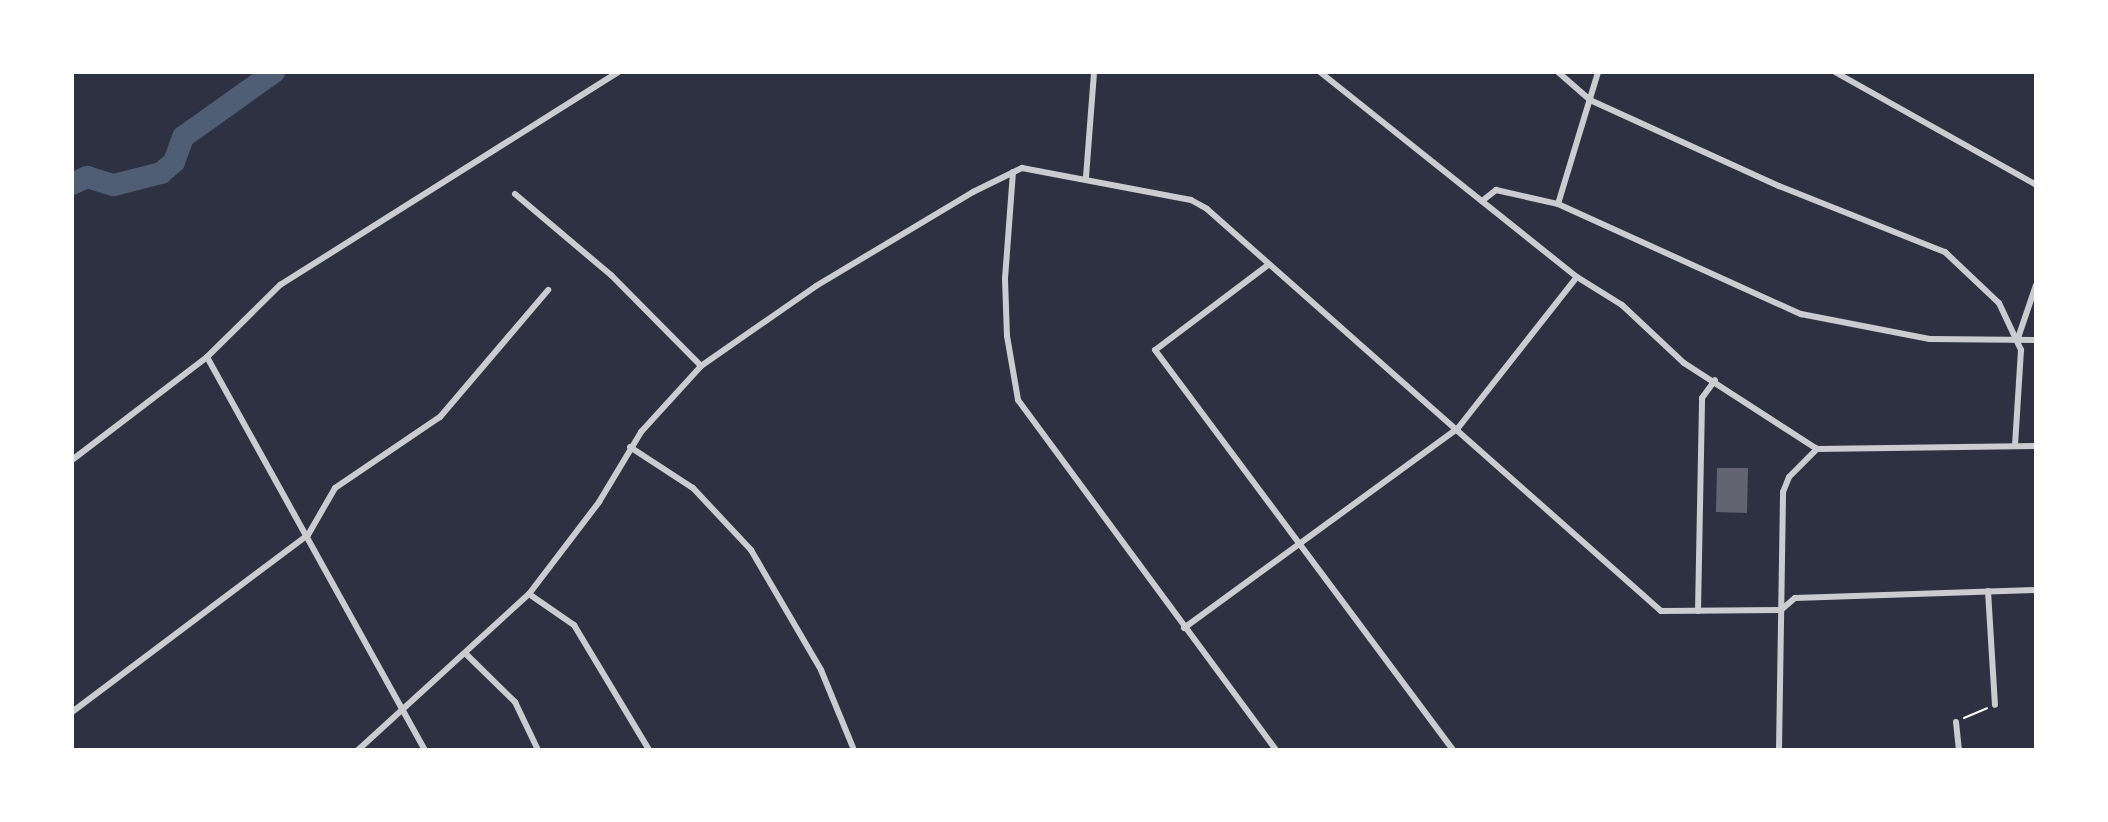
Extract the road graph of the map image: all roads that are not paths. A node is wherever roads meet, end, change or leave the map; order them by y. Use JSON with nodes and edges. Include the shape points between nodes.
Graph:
{"nodes":[{"id":1,"x":618,"y":72,"type":"edge"},
{"id":2,"x":1094,"y":72,"type":"edge"},
{"id":3,"x":1320,"y":72,"type":"edge"},
{"id":4,"x":1558,"y":72,"type":"edge"},
{"id":5,"x":1598,"y":72,"type":"edge"},
{"id":6,"x":1835,"y":72,"type":"edge"},
{"id":7,"x":1590,"y":100,"type":"junction"},
{"id":8,"x":1013,"y":172,"type":"junction"},
{"id":9,"x":1086,"y":177,"type":"junction"},
{"id":10,"x":2036,"y":185,"type":"edge"},
{"id":11,"x":515,"y":194,"type":"dead end"},
{"id":12,"x":1482,"y":201,"type":"junction"},
{"id":13,"x":1558,"y":204,"type":"junction"},
{"id":14,"x":1268,"y":265,"type":"junction"},
{"id":15,"x":1577,"y":277,"type":"junction"},
{"id":16,"x":2036,"y":285,"type":"edge"},
{"id":17,"x":548,"y":290,"type":"dead end"},
{"id":18,"x":2017,"y":340,"type":"junction"},
{"id":19,"x":2036,"y":340,"type":"edge"},
{"id":20,"x":207,"y":357,"type":"junction"},
{"id":21,"x":701,"y":366,"type":"junction"},
{"id":22,"x":1715,"y":380,"type":"junction"},
{"id":23,"x":1458,"y":428,"type":"junction"},
{"id":24,"x":2015,"y":446,"type":"junction"},
{"id":25,"x":2036,"y":446,"type":"edge"},
{"id":26,"x":630,"y":447,"type":"junction"},
{"id":27,"x":1817,"y":449,"type":"junction"},
{"id":28,"x":72,"y":460,"type":"edge"},
{"id":29,"x":308,"y":535,"type":"junction"},
{"id":30,"x":1300,"y":546,"type":"junction"},
{"id":31,"x":2036,"y":590,"type":"edge"},
{"id":32,"x":1988,"y":591,"type":"junction"},
{"id":33,"x":529,"y":594,"type":"junction"},
{"id":34,"x":1781,"y":610,"type":"junction"},
{"id":35,"x":1698,"y":611,"type":"junction"},
{"id":36,"x":1184,"y":628,"type":"junction"},
{"id":37,"x":466,"y":654,"type":"junction"},
{"id":38,"x":1995,"y":705,"type":"road end"},
{"id":39,"x":403,"y":710,"type":"junction"},
{"id":40,"x":72,"y":712,"type":"edge"},
{"id":41,"x":1956,"y":722,"type":"road end"},
{"id":42,"x":358,"y":750,"type":"edge"},
{"id":43,"x":425,"y":750,"type":"edge"},
{"id":44,"x":538,"y":750,"type":"edge"},
{"id":45,"x":649,"y":750,"type":"edge"},
{"id":46,"x":854,"y":750,"type":"edge"},
{"id":47,"x":1276,"y":750,"type":"edge"},
{"id":48,"x":1453,"y":750,"type":"edge"},
{"id":49,"x":1779,"y":750,"type":"edge"},
{"id":50,"x":1959,"y":750,"type":"edge"}],
"edges":[{"from":1,"to":20,"type":"street","via":[[280,285]]},
{"from":2,"to":9,"type":"street"},
{"from":3,"to":12,"type":"street"},
{"from":4,"to":7,"type":"street"},
{"from":5,"to":7,"type":"street"},
{"from":6,"to":10,"type":"street"},
{"from":7,"to":13,"type":"street"},
{"from":7,"to":18,"type":"street","via":[[1779,186],[1945,252],[1999,303]]},
{"from":8,"to":9,"type":"street","via":[[1043,168]]},
{"from":8,"to":21,"type":"street","via":[[816,286]]},
{"from":8,"to":36,"type":"street","via":[[1005,279],[1007,336],[1018,400]]},
{"from":9,"to":14,"type":"street","via":[[1191,200]]},
{"from":11,"to":21,"type":"street","via":[[611,275]]},
{"from":12,"to":13,"type":"street","via":[[1496,190]]},
{"from":12,"to":15,"type":"street"},
{"from":13,"to":18,"type":"street","via":[[1801,314],[1930,339]]},
{"from":14,"to":23,"type":"street"},
{"from":14,"to":30,"type":"street","via":[[1155,350]]},
{"from":15,"to":22,"type":"street","via":[[1622,305],[1684,363]]},
{"from":15,"to":23,"type":"street"},
{"from":16,"to":18,"type":"street"},
{"from":17,"to":29,"type":"street","via":[[440,417],[335,488]]},
{"from":18,"to":19,"type":"street"},
{"from":18,"to":24,"type":"street","via":[[2021,350]]},
{"from":20,"to":28,"type":"street"},
{"from":20,"to":29,"type":"street"},
{"from":21,"to":26,"type":"street"},
{"from":22,"to":27,"type":"street"},
{"from":22,"to":35,"type":"street","via":[[1702,398]]},
{"from":23,"to":30,"type":"street"},
{"from":23,"to":35,"type":"street","via":[[1661,611]]},
{"from":24,"to":25,"type":"street"},
{"from":24,"to":27,"type":"street"},
{"from":26,"to":33,"type":"street","via":[[562,554]]},
{"from":26,"to":46,"type":"street","via":[[693,488],[751,550],[821,670]]},
{"from":27,"to":34,"type":"street","via":[[1789,477],[1783,492]]},
{"from":29,"to":39,"type":"street","via":[[343,608]]},
{"from":29,"to":40,"type":"street"},
{"from":30,"to":36,"type":"street"},
{"from":30,"to":48,"type":"street"},
{"from":31,"to":32,"type":"street"},
{"from":32,"to":34,"type":"street","via":[[1795,598]]},
{"from":32,"to":38,"type":"street"},
{"from":33,"to":37,"type":"street"},
{"from":33,"to":45,"type":"street","via":[[574,625]]},
{"from":34,"to":35,"type":"street"},
{"from":34,"to":49,"type":"street"},
{"from":36,"to":47,"type":"street"},
{"from":37,"to":39,"type":"street"},
{"from":37,"to":44,"type":"street","via":[[515,702]]},
{"from":39,"to":42,"type":"street"},
{"from":39,"to":43,"type":"street"},
{"from":41,"to":50,"type":"street"}]}
